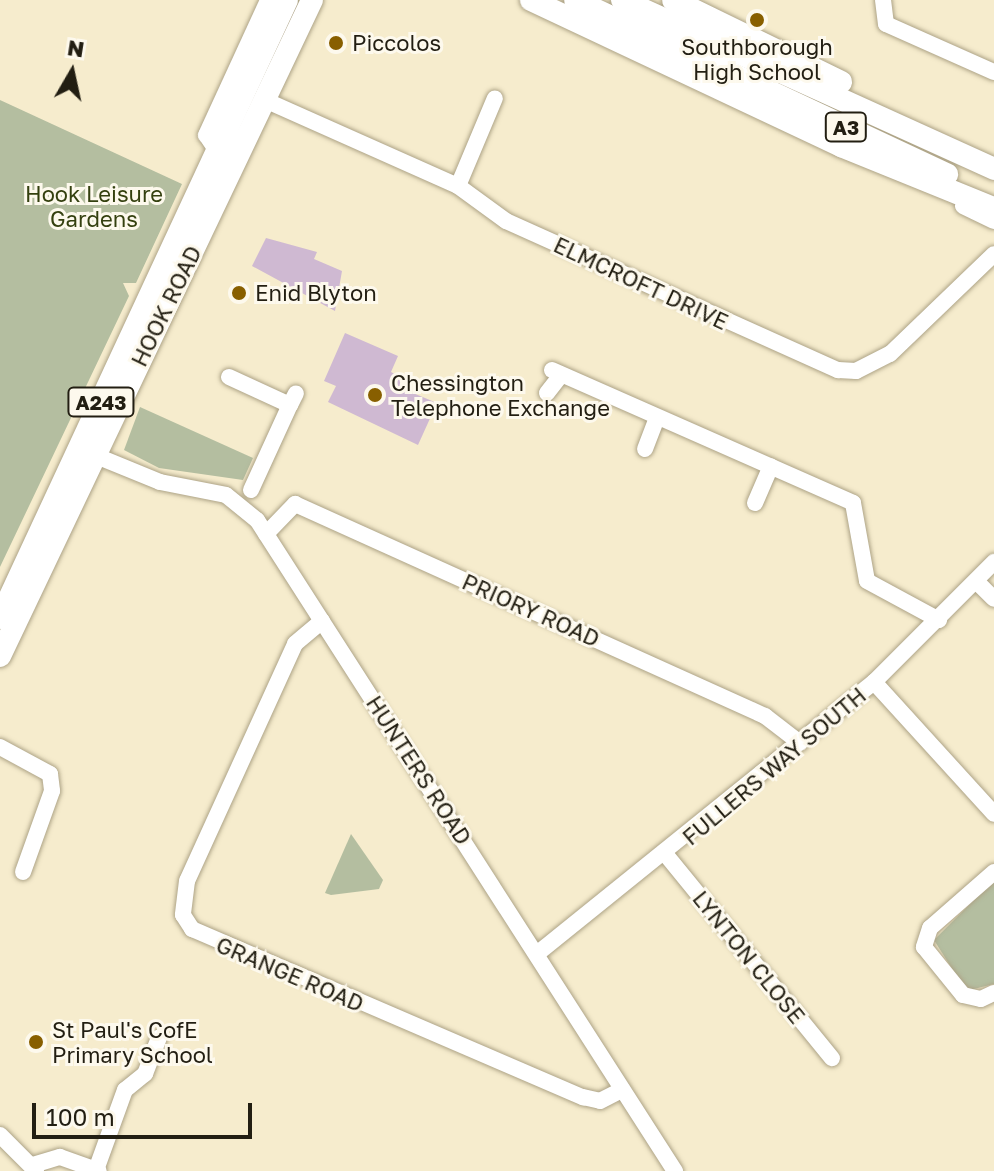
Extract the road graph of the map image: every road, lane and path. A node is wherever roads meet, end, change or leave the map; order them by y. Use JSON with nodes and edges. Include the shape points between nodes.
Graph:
{"nodes":[{"id":1,"x":312,"y":0,"type":"edge"},
{"id":2,"x":531,"y":0,"type":"edge"},
{"id":3,"x":575,"y":0,"type":"edge"},
{"id":4,"x":622,"y":0,"type":"edge"},
{"id":5,"x":673,"y":0,"type":"edge"},
{"id":6,"x":883,"y":0,"type":"edge"},
{"id":7,"x":278,"y":1,"type":"edge"},
{"id":8,"x":994,"y":72,"type":"edge"},
{"id":9,"x":257,"y":96,"type":"junction"},
{"id":10,"x":495,"y":98,"type":"dead end"},
{"id":11,"x":841,"y":146,"type":"junction"},
{"id":12,"x":219,"y":154,"type":"junction"},
{"id":13,"x":994,"y":166,"type":"edge"},
{"id":14,"x":458,"y":186,"type":"junction"},
{"id":15,"x":994,"y":197,"type":"edge"},
{"id":16,"x":994,"y":208,"type":"edge"},
{"id":17,"x":994,"y":221,"type":"edge"},
{"id":18,"x":994,"y":254,"type":"edge"},
{"id":19,"x":229,"y":377,"type":"dead end"},
{"id":20,"x":547,"y":393,"type":"dead end"},
{"id":21,"x":657,"y":418,"type":"junction"},
{"id":22,"x":645,"y":449,"type":"dead end"},
{"id":23,"x":94,"y":455,"type":"junction"},
{"id":24,"x":771,"y":466,"type":"junction"},
{"id":25,"x":238,"y":503,"type":"junction"},
{"id":26,"x":755,"y":503,"type":"dead end"},
{"id":27,"x":266,"y":534,"type":"junction"},
{"id":28,"x":994,"y":562,"type":"edge"},
{"id":29,"x":976,"y":581,"type":"junction"},
{"id":30,"x":994,"y":599,"type":"edge"},
{"id":31,"x":0,"y":618,"type":"edge"},
{"id":32,"x":939,"y":620,"type":"junction"},
{"id":33,"x":322,"y":621,"type":"junction"},
{"id":34,"x":0,"y":656,"type":"edge"},
{"id":35,"x":874,"y":682,"type":"junction"},
{"id":36,"x":800,"y":743,"type":"junction"},
{"id":37,"x":0,"y":747,"type":"edge"},
{"id":38,"x":994,"y":814,"type":"edge"},
{"id":39,"x":667,"y":856,"type":"junction"},
{"id":40,"x":23,"y":872,"type":"dead end"},
{"id":41,"x":994,"y":872,"type":"edge"},
{"id":42,"x":538,"y":953,"type":"junction"},
{"id":43,"x":994,"y":993,"type":"edge"},
{"id":44,"x":159,"y":1038,"type":"dead end"},
{"id":45,"x":832,"y":1058,"type":"dead end"},
{"id":46,"x":622,"y":1090,"type":"junction"},
{"id":47,"x":0,"y":1135,"type":"edge"},
{"id":48,"x":35,"y":1168,"type":"edge"},
{"id":49,"x":98,"y":1171,"type":"edge"},
{"id":50,"x":675,"y":1171,"type":"edge"}],
"edges":[{"from":1,"to":9,"type":"highway","name":"HOOK ROAD"},
{"from":2,"to":11,"type":"highway"},
{"from":3,"to":15,"type":"highway","number":"A3"},
{"from":4,"to":13,"type":"highway","number":"A3"},
{"from":5,"to":13,"type":"highway"},
{"from":6,"to":8,"type":"street","via":[[886,24]]},
{"from":7,"to":9,"type":"highway","number":"A243"},
{"from":7,"to":12,"type":"street","via":[[206,135]]},
{"from":9,"to":12,"type":"highway","name":"HOOK ROAD","number":"A243"},
{"from":9,"to":14,"type":"street","name":"ELMCROFT DRIVE"},
{"from":9,"to":23,"type":"highway","name":"HOOK ROAD"},
{"from":10,"to":14,"type":"street"},
{"from":11,"to":16,"type":"highway"},
{"from":11,"to":17,"type":"street"},
{"from":12,"to":31,"type":"highway","name":"HOOK ROAD","number":"A243"},
{"from":14,"to":18,"type":"street","name":"ELMCROFT DRIVE","via":[[506,221],[838,370],[856,371],[890,354]]},
{"from":19,"to":25,"type":"street","via":[[293,399],[259,492]]},
{"from":20,"to":21,"type":"street","via":[[556,373]]},
{"from":21,"to":22,"type":"street"},
{"from":21,"to":24,"type":"street"},
{"from":23,"to":25,"type":"street","name":"HUNTERS ROAD"},
{"from":23,"to":34,"type":"highway","name":"HOOK ROAD"},
{"from":24,"to":26,"type":"street"},
{"from":24,"to":32,"type":"street","via":[[853,503],[867,581]]},
{"from":25,"to":27,"type":"street","name":"HUNTERS ROAD"},
{"from":27,"to":33,"type":"street","name":"HUNTERS ROAD"},
{"from":27,"to":36,"type":"street","name":"PRIORY ROAD","via":[[295,504],[765,716]]},
{"from":28,"to":29,"type":"street","name":"FULLERS WAY SOUTH"},
{"from":29,"to":30,"type":"street"},
{"from":29,"to":32,"type":"street","name":"FULLERS WAY SOUTH"},
{"from":32,"to":35,"type":"street","name":"FULLERS WAY SOUTH"},
{"from":33,"to":42,"type":"street","name":"HUNTERS ROAD"},
{"from":33,"to":46,"type":"street","name":"GRANGE ROAD","via":[[295,644],[187,881],[183,915],[192,929],[583,1097],[600,1101]]},
{"from":35,"to":36,"type":"street","name":"FULLERS WAY SOUTH"},
{"from":35,"to":38,"type":"street"},
{"from":36,"to":39,"type":"street","name":"FULLERS WAY SOUTH"},
{"from":37,"to":40,"type":"street","via":[[50,774],[52,791]]},
{"from":39,"to":42,"type":"street","name":"FULLERS WAY SOUTH"},
{"from":39,"to":45,"type":"street","name":"LYNTON CLOSE"},
{"from":41,"to":43,"type":"street","via":[[930,928],[924,947],[963,995],[981,999]]},
{"from":42,"to":46,"type":"street","name":"HUNTERS ROAD"},
{"from":44,"to":49,"type":"street","via":[[145,1074],[125,1090]]},
{"from":46,"to":50,"type":"street","name":"HUNTERS ROAD"},
{"from":47,"to":48,"type":"street"},
{"from":48,"to":49,"type":"street","via":[[60,1157]]}]}
